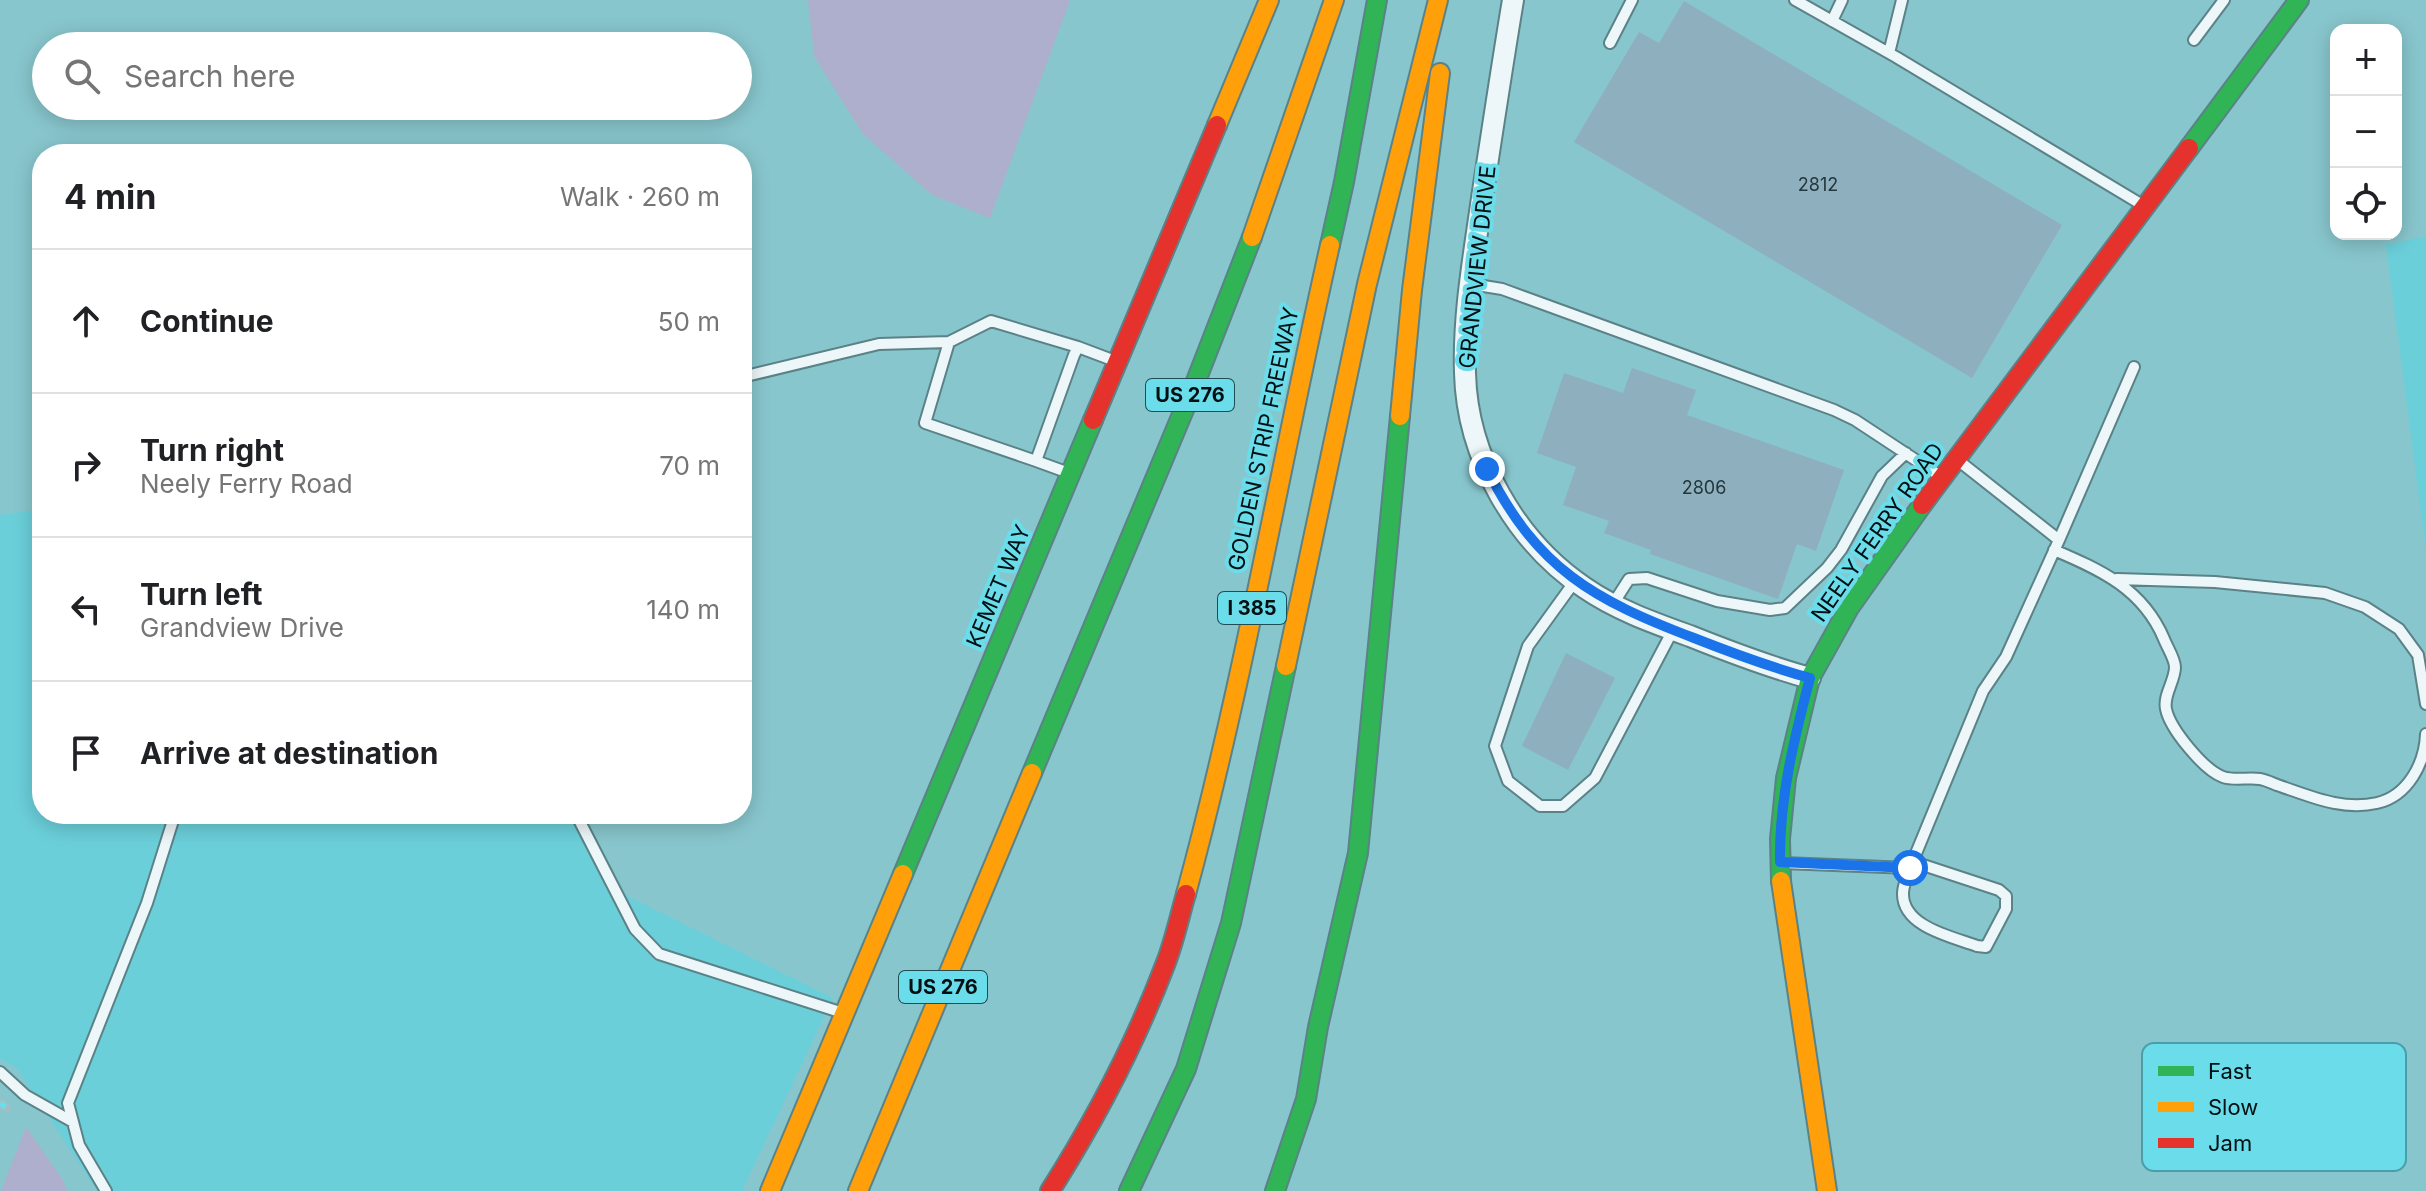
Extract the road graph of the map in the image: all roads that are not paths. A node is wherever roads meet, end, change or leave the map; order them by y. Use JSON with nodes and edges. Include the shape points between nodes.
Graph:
{"nodes":[{"id":1,"x":1269,"y":0,"type":"edge"},
{"id":2,"x":1334,"y":0,"type":"edge"},
{"id":3,"x":1377,"y":0,"type":"edge"},
{"id":4,"x":1438,"y":0,"type":"edge"},
{"id":5,"x":1450,"y":0,"type":"edge"},
{"id":6,"x":1513,"y":0,"type":"edge"},
{"id":7,"x":1632,"y":0,"type":"edge"},
{"id":8,"x":1795,"y":0,"type":"edge"},
{"id":9,"x":1842,"y":0,"type":"edge"},
{"id":10,"x":1902,"y":0,"type":"edge"},
{"id":11,"x":2224,"y":0,"type":"edge"},
{"id":12,"x":2299,"y":0,"type":"edge"},
{"id":13,"x":1832,"y":21,"type":"junction"},
{"id":14,"x":2194,"y":40,"type":"dead end"},
{"id":15,"x":1610,"y":43,"type":"dead end"},
{"id":16,"x":1889,"y":53,"type":"junction"},
{"id":17,"x":2145,"y":207,"type":"junction"},
{"id":18,"x":1471,"y":284,"type":"junction"},
{"id":19,"x":949,"y":342,"type":"junction"},
{"id":20,"x":1078,"y":347,"type":"junction"},
{"id":21,"x":1118,"y":362,"type":"junction"},
{"id":22,"x":2134,"y":367,"type":"dead end"},
{"id":23,"x":752,"y":375,"type":"edge"},
{"id":24,"x":1906,"y":453,"type":"junction"},
{"id":25,"x":1957,"y":460,"type":"junction"},
{"id":26,"x":1036,"y":461,"type":"junction"},
{"id":27,"x":1071,"y":474,"type":"junction"},
{"id":28,"x":1943,"y":478,"type":"junction"},
{"id":29,"x":2056,"y":545,"type":"junction"},
{"id":30,"x":2115,"y":579,"type":"junction"},
{"id":31,"x":1575,"y":581,"type":"junction"},
{"id":32,"x":1613,"y":604,"type":"junction"},
{"id":33,"x":1673,"y":630,"type":"junction"},
{"id":34,"x":1810,"y":678,"type":"junction"},
{"id":35,"x":2426,"y":704,"type":"edge"},
{"id":36,"x":2426,"y":734,"type":"edge"},
{"id":37,"x":172,"y":824,"type":"edge"},
{"id":38,"x":581,"y":824,"type":"edge"},
{"id":39,"x":1358,"y":853,"type":"junction"},
{"id":40,"x":1780,"y":862,"type":"junction"},
{"id":41,"x":1910,"y":868,"type":"junction"},
{"id":42,"x":845,"y":1013,"type":"junction"},
{"id":43,"x":1294,"y":1058,"type":"dead end"},
{"id":44,"x":0,"y":1072,"type":"edge"},
{"id":45,"x":73,"y":1122,"type":"junction"},
{"id":46,"x":106,"y":1191,"type":"edge"},
{"id":47,"x":770,"y":1191,"type":"edge"},
{"id":48,"x":858,"y":1191,"type":"edge"},
{"id":49,"x":1050,"y":1191,"type":"edge"},
{"id":50,"x":1129,"y":1191,"type":"edge"},
{"id":51,"x":1275,"y":1191,"type":"edge"},
{"id":52,"x":1827,"y":1191,"type":"edge"}],
"edges":[{"from":1,"to":21,"type":"main road","name":"KEMET WAY"},
{"from":2,"to":48,"type":"main road","number":"US 276","via":[[1263,209],[1196,381]]},
{"from":3,"to":49,"type":"main road","name":"GOLDEN STRIP FREEWAY","number":"I 385","via":[[1344,182],[1202,835],[1166,964],[1089,1130]]},
{"from":4,"to":50,"type":"main road","number":"I 385","via":[[1367,284],[1231,923],[1186,1069]]},
{"from":5,"to":39,"type":"main road","via":[[1412,290]]},
{"from":6,"to":18,"type":"street","name":"GRANDVIEW DRIVE"},
{"from":7,"to":15,"type":"lane"},
{"from":8,"to":13,"type":"lane"},
{"from":9,"to":13,"type":"lane"},
{"from":10,"to":16,"type":"lane"},
{"from":11,"to":14,"type":"lane"},
{"from":12,"to":17,"type":"main road","name":"NEELY FERRY ROAD"},
{"from":13,"to":16,"type":"lane"},
{"from":16,"to":17,"type":"lane"},
{"from":17,"to":25,"type":"main road","name":"NEELY FERRY ROAD"},
{"from":18,"to":24,"type":"lane","via":[[1502,289],[1834,410]]},
{"from":18,"to":31,"type":"street","name":"GRANDVIEW DRIVE","via":[[1465,375],[1478,445],[1513,516]]},
{"from":19,"to":20,"type":"lane","via":[[991,321]]},
{"from":19,"to":23,"type":"lane","via":[[879,344]]},
{"from":19,"to":26,"type":"lane","via":[[925,423]]},
{"from":20,"to":21,"type":"lane"},
{"from":20,"to":26,"type":"lane"},
{"from":21,"to":27,"type":"main road","name":"KEMET WAY"},
{"from":22,"to":29,"type":"lane"},
{"from":24,"to":28,"type":"lane"},
{"from":24,"to":32,"type":"lane","via":[[1882,476],[1827,568],[1785,608],[1717,601],[1647,578],[1629,579]]},
{"from":25,"to":28,"type":"main road","name":"NEELY FERRY ROAD"},
{"from":25,"to":29,"type":"lane"},
{"from":26,"to":27,"type":"lane"},
{"from":27,"to":42,"type":"main road","name":"KEMET WAY"},
{"from":28,"to":34,"type":"main road","name":"NEELY FERRY ROAD","via":[[1849,608]]},
{"from":29,"to":30,"type":"lane"},
{"from":29,"to":41,"type":"lane","via":[[2006,657],[1983,691]]},
{"from":30,"to":35,"type":"lane","via":[[2325,593],[2365,607],[2399,629],[2418,655]]},
{"from":30,"to":36,"type":"lane","via":[[2157,622],[2175,666],[2165,707],[2175,730],[2191,753],[2223,777],[2261,779],[2357,807],[2384,801],[2404,788],[2417,769]]},
{"from":31,"to":32,"type":"street","name":"GRANDVIEW DRIVE"},
{"from":31,"to":33,"type":"lane","via":[[1528,646],[1495,746],[1508,781],[1540,806],[1563,806],[1595,778]]},
{"from":32,"to":33,"type":"street","name":"GRANDVIEW DRIVE"},
{"from":33,"to":34,"type":"street","name":"GRANDVIEW DRIVE"},
{"from":34,"to":40,"type":"main road","name":"NEELY FERRY ROAD","via":[[1786,778]]},
{"from":37,"to":45,"type":"lane","via":[[147,903],[68,1103]]},
{"from":38,"to":42,"type":"lane","via":[[635,929],[659,954]]},
{"from":39,"to":43,"type":"main road"},
{"from":39,"to":51,"type":"main road","via":[[1306,1099]]},
{"from":40,"to":41,"type":"lane"},
{"from":40,"to":52,"type":"main road","name":"NEELY FERRY ROAD","via":[[1788,952]]},
{"from":41,"to":41,"type":"lane","via":[[1903,894],[1911,914],[1926,927],[1986,947],[2006,909],[2006,896],[1923,865]]},
{"from":42,"to":47,"type":"main road","name":"KEMET WAY"},
{"from":44,"to":45,"type":"lane","via":[[25,1095]]},
{"from":45,"to":46,"type":"lane","via":[[79,1145]]}]}
